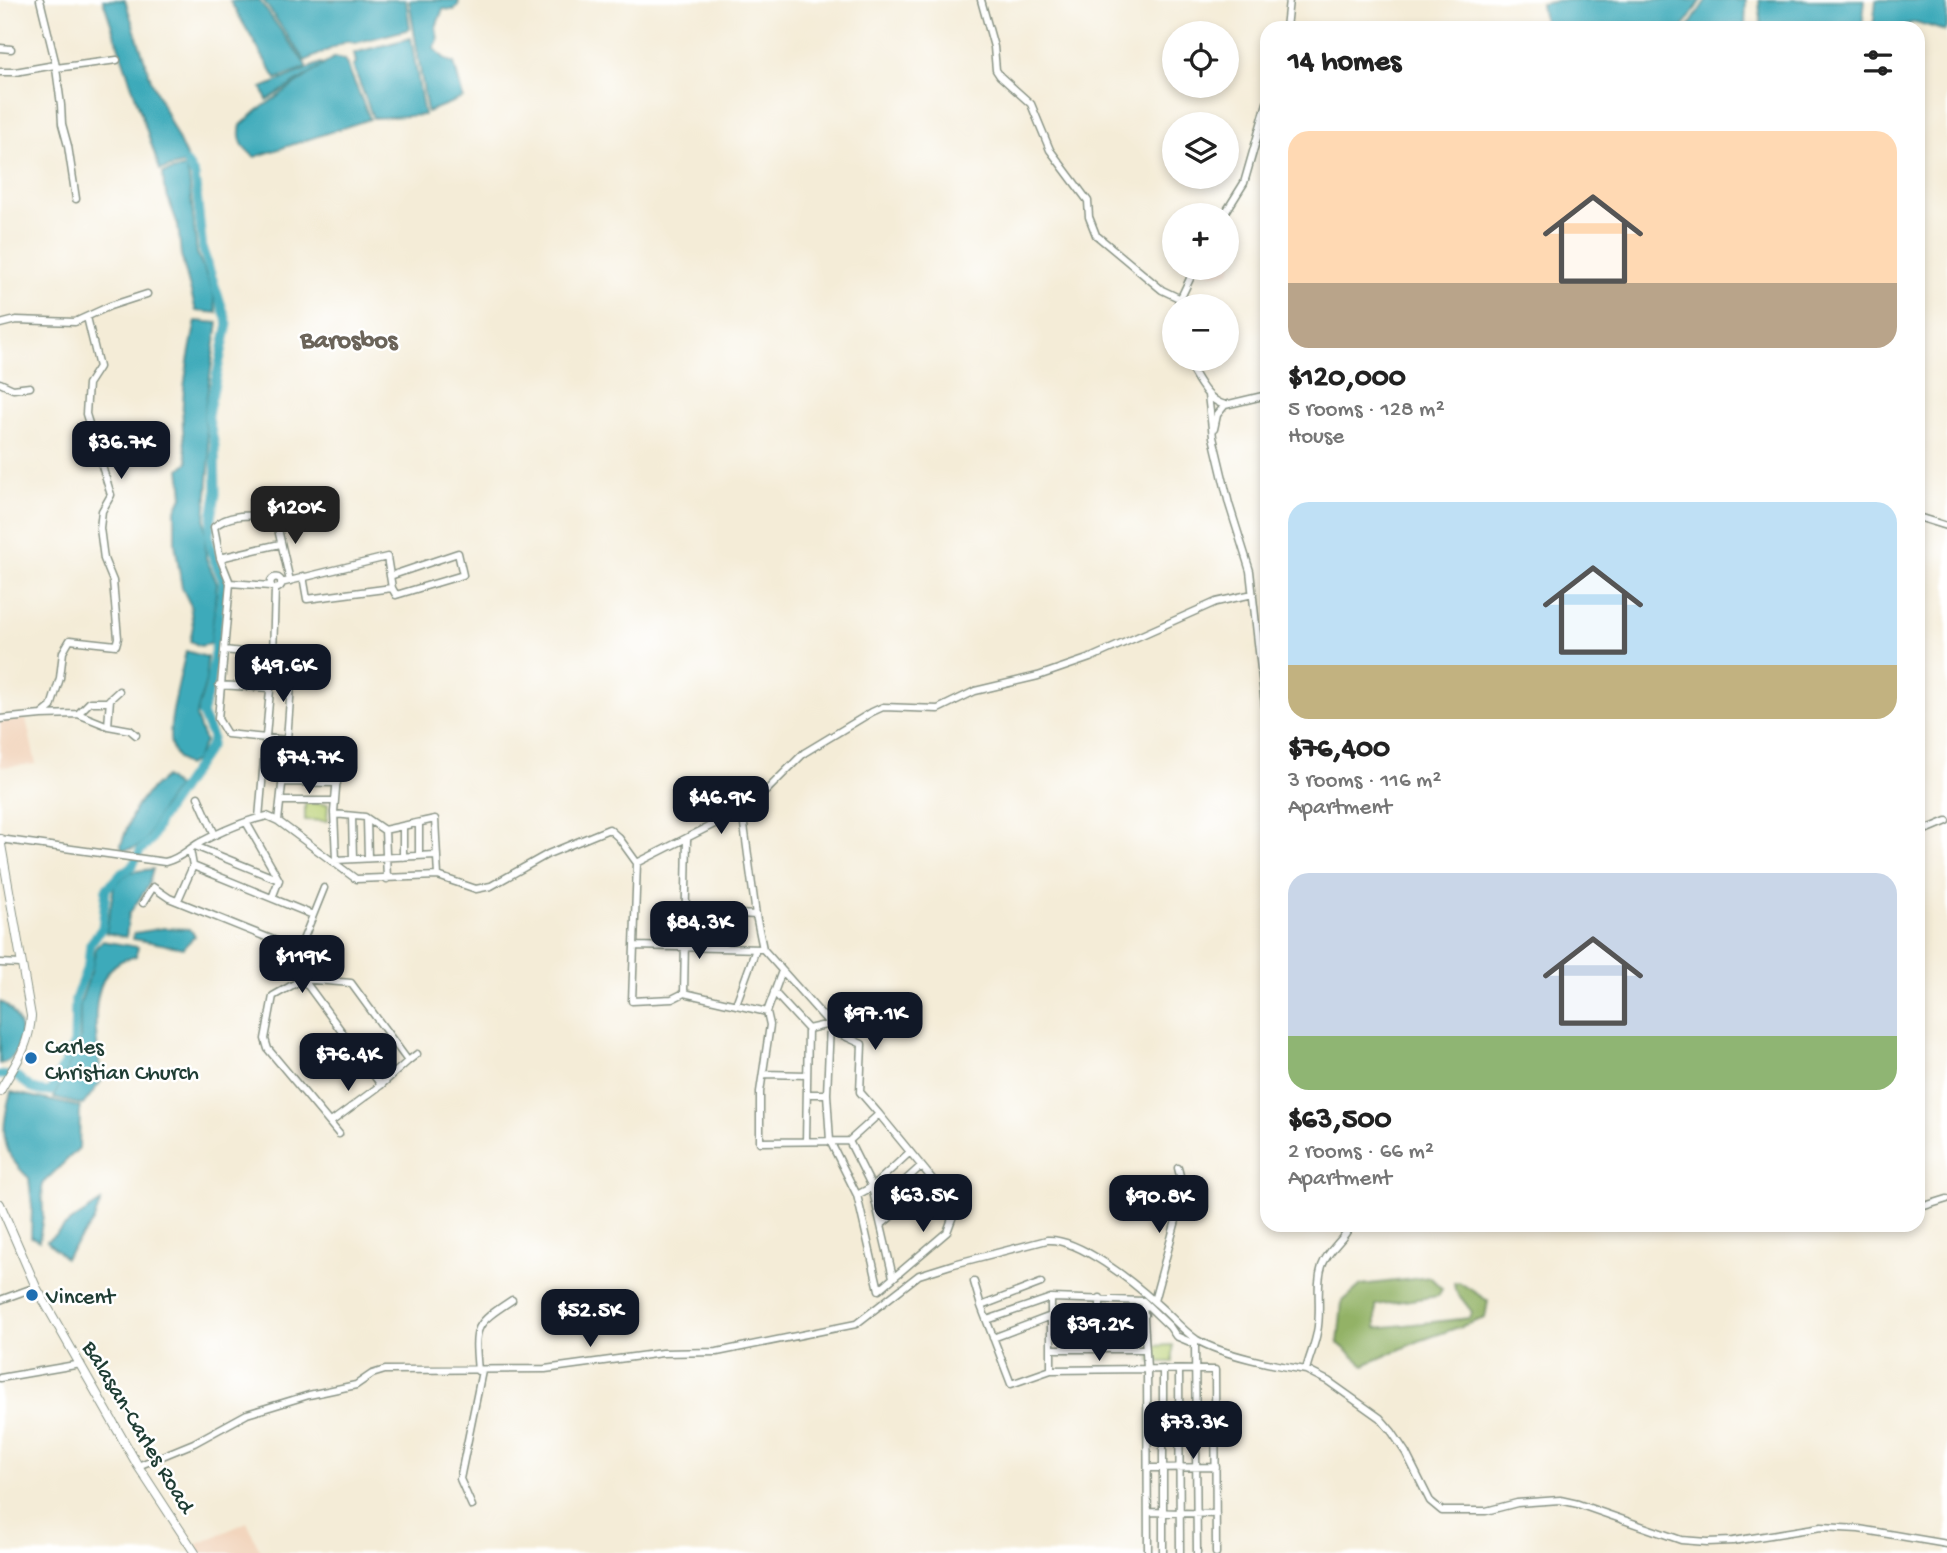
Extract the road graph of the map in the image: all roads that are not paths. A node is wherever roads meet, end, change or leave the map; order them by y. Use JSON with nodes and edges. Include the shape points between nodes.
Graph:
{"nodes":[{"id":1,"x":40,"y":0,"type":"edge"},
{"id":2,"x":981,"y":0,"type":"edge"},
{"id":3,"x":1289,"y":0,"type":"edge"},
{"id":4,"x":1287,"y":21,"type":"edge"},
{"id":5,"x":0,"y":48,"type":"edge"},
{"id":6,"x":11,"y":49,"type":"dead end"},
{"id":7,"x":117,"y":60,"type":"dead end"},
{"id":8,"x":55,"y":66,"type":"junction"},
{"id":9,"x":0,"y":72,"type":"edge"},
{"id":10,"x":1260,"y":127,"type":"edge"},
{"id":11,"x":76,"y":199,"type":"dead end"},
{"id":12,"x":1232,"y":203,"type":"edge"},
{"id":13,"x":147,"y":294,"type":"dead end"},
{"id":14,"x":1170,"y":294,"type":"edge"},
{"id":15,"x":87,"y":317,"type":"junction"},
{"id":16,"x":0,"y":324,"type":"edge"},
{"id":17,"x":1193,"y":371,"type":"edge"},
{"id":18,"x":0,"y":383,"type":"edge"},
{"id":19,"x":30,"y":387,"type":"dead end"},
{"id":20,"x":1208,"y":394,"type":"junction"},
{"id":21,"x":1260,"y":397,"type":"edge"},
{"id":22,"x":1225,"y":405,"type":"junction"},
{"id":23,"x":1213,"y":438,"type":"junction"},
{"id":24,"x":1925,"y":519,"type":"edge"},
{"id":25,"x":1947,"y":526,"type":"edge"},
{"id":26,"x":280,"y":544,"type":"junction"},
{"id":27,"x":220,"y":558,"type":"junction"},
{"id":28,"x":303,"y":576,"type":"junction"},
{"id":29,"x":390,"y":576,"type":"junction"},
{"id":30,"x":290,"y":581,"type":"junction"},
{"id":31,"x":230,"y":583,"type":"junction"},
{"id":32,"x":273,"y":587,"type":"junction"},
{"id":33,"x":392,"y":588,"type":"junction"},
{"id":34,"x":1253,"y":594,"type":"junction"},
{"id":35,"x":224,"y":650,"type":"junction"},
{"id":36,"x":273,"y":655,"type":"junction"},
{"id":37,"x":1260,"y":658,"type":"edge"},
{"id":38,"x":219,"y":685,"type":"junction"},
{"id":39,"x":270,"y":688,"type":"junction"},
{"id":40,"x":119,"y":691,"type":"dead end"},
{"id":41,"x":110,"y":699,"type":"junction"},
{"id":42,"x":78,"y":714,"type":"junction"},
{"id":43,"x":41,"y":715,"type":"junction"},
{"id":44,"x":0,"y":719,"type":"edge"},
{"id":45,"x":108,"y":726,"type":"junction"},
{"id":46,"x":136,"y":735,"type":"dead end"},
{"id":47,"x":267,"y":739,"type":"junction"},
{"id":48,"x":287,"y":740,"type":"junction"},
{"id":49,"x":285,"y":762,"type":"junction"},
{"id":50,"x":283,"y":782,"type":"junction"},
{"id":51,"x":337,"y":783,"type":"junction"},
{"id":52,"x":198,"y":797,"type":"dead end"},
{"id":53,"x":284,"y":801,"type":"dead end"},
{"id":54,"x":335,"y":801,"type":"junction"},
{"id":55,"x":742,"y":810,"type":"junction"},
{"id":56,"x":334,"y":814,"type":"junction"},
{"id":57,"x":352,"y":816,"type":"junction"},
{"id":58,"x":259,"y":818,"type":"junction"},
{"id":59,"x":368,"y":819,"type":"junction"},
{"id":60,"x":278,"y":821,"type":"junction"},
{"id":61,"x":1947,"y":821,"type":"edge"},
{"id":62,"x":246,"y":822,"type":"junction"},
{"id":63,"x":419,"y":823,"type":"junction"},
{"id":64,"x":403,"y":826,"type":"junction"},
{"id":65,"x":1925,"y":827,"type":"edge"},
{"id":66,"x":385,"y":830,"type":"junction"},
{"id":67,"x":215,"y":835,"type":"junction"},
{"id":68,"x":687,"y":838,"type":"junction"},
{"id":69,"x":0,"y":842,"type":"edge"},
{"id":70,"x":192,"y":847,"type":"junction"},
{"id":71,"x":436,"y":855,"type":"junction"},
{"id":72,"x":419,"y":856,"type":"junction"},
{"id":73,"x":403,"y":857,"type":"junction"},
{"id":74,"x":368,"y":858,"type":"junction"},
{"id":75,"x":386,"y":858,"type":"junction"},
{"id":76,"x":353,"y":859,"type":"junction"},
{"id":77,"x":637,"y":863,"type":"junction"},
{"id":78,"x":193,"y":866,"type":"junction"},
{"id":79,"x":438,"y":876,"type":"junction"},
{"id":80,"x":387,"y":879,"type":"junction"},
{"id":81,"x":279,"y":880,"type":"junction"},
{"id":82,"x":324,"y":888,"type":"dead end"},
{"id":83,"x":271,"y":898,"type":"junction"},
{"id":84,"x":178,"y":900,"type":"junction"},
{"id":85,"x":143,"y":903,"type":"dead end"},
{"id":86,"x":686,"y":911,"type":"junction"},
{"id":87,"x":313,"y":915,"type":"junction"},
{"id":88,"x":756,"y":915,"type":"junction"},
{"id":89,"x":634,"y":946,"type":"junction"},
{"id":90,"x":685,"y":947,"type":"junction"},
{"id":91,"x":760,"y":949,"type":"junction"},
{"id":92,"x":295,"y":960,"type":"junction"},
{"id":93,"x":0,"y":963,"type":"edge"},
{"id":94,"x":22,"y":964,"type":"junction"},
{"id":95,"x":782,"y":971,"type":"junction"},
{"id":96,"x":303,"y":979,"type":"junction"},
{"id":97,"x":774,"y":992,"type":"junction"},
{"id":98,"x":684,"y":993,"type":"junction"},
{"id":99,"x":736,"y":1004,"type":"junction"},
{"id":100,"x":767,"y":1012,"type":"junction"},
{"id":101,"x":830,"y":1024,"type":"junction"},
{"id":102,"x":808,"y":1029,"type":"junction"},
{"id":103,"x":417,"y":1054,"type":"dead end"},
{"id":104,"x":408,"y":1061,"type":"junction"},
{"id":105,"x":764,"y":1074,"type":"junction"},
{"id":106,"x":807,"y":1075,"type":"junction"},
{"id":107,"x":381,"y":1085,"type":"junction"},
{"id":108,"x":0,"y":1091,"type":"edge"},
{"id":109,"x":807,"y":1094,"type":"junction"},
{"id":110,"x":827,"y":1094,"type":"junction"},
{"id":111,"x":879,"y":1114,"type":"junction"},
{"id":112,"x":331,"y":1122,"type":"junction"},
{"id":113,"x":339,"y":1134,"type":"dead end"},
{"id":114,"x":806,"y":1141,"type":"junction"},
{"id":115,"x":830,"y":1141,"type":"junction"},
{"id":116,"x":849,"y":1141,"type":"junction"},
{"id":117,"x":910,"y":1152,"type":"junction"},
{"id":118,"x":921,"y":1166,"type":"junction"},
{"id":119,"x":1178,"y":1168,"type":"dead end"},
{"id":120,"x":933,"y":1180,"type":"junction"},
{"id":121,"x":872,"y":1187,"type":"junction"},
{"id":122,"x":857,"y":1195,"type":"junction"},
{"id":123,"x":1947,"y":1199,"type":"edge"},
{"id":124,"x":0,"y":1204,"type":"edge"},
{"id":125,"x":877,"y":1206,"type":"junction"},
{"id":126,"x":1925,"y":1206,"type":"edge"},
{"id":127,"x":881,"y":1225,"type":"junction"},
{"id":128,"x":1346,"y":1232,"type":"edge"},
{"id":129,"x":893,"y":1277,"type":"junction"},
{"id":130,"x":974,"y":1282,"type":"dead end"},
{"id":131,"x":1041,"y":1283,"type":"dead end"},
{"id":132,"x":36,"y":1287,"type":"junction"},
{"id":133,"x":879,"y":1290,"type":"junction"},
{"id":134,"x":1051,"y":1298,"type":"junction"},
{"id":135,"x":1100,"y":1298,"type":"junction"},
{"id":136,"x":0,"y":1300,"type":"edge"},
{"id":137,"x":512,"y":1300,"type":"dead end"},
{"id":138,"x":1143,"y":1301,"type":"junction"},
{"id":139,"x":1154,"y":1301,"type":"junction"},
{"id":140,"x":882,"y":1303,"type":"junction"},
{"id":141,"x":982,"y":1306,"type":"junction"},
{"id":142,"x":1051,"y":1315,"type":"junction"},
{"id":143,"x":1100,"y":1315,"type":"junction"},
{"id":144,"x":1145,"y":1315,"type":"junction"},
{"id":145,"x":987,"y":1320,"type":"junction"},
{"id":146,"x":1051,"y":1331,"type":"junction"},
{"id":147,"x":1100,"y":1332,"type":"junction"},
{"id":148,"x":1145,"y":1332,"type":"junction"},
{"id":149,"x":993,"y":1338,"type":"junction"},
{"id":150,"x":1196,"y":1342,"type":"junction"},
{"id":151,"x":1051,"y":1349,"type":"junction"},
{"id":152,"x":1100,"y":1349,"type":"junction"},
{"id":153,"x":1146,"y":1349,"type":"junction"},
{"id":154,"x":81,"y":1364,"type":"junction"},
{"id":155,"x":1147,"y":1369,"type":"junction"},
{"id":156,"x":1163,"y":1369,"type":"junction"},
{"id":157,"x":1051,"y":1370,"type":"junction"},
{"id":158,"x":1179,"y":1370,"type":"junction"},
{"id":159,"x":1194,"y":1370,"type":"junction"},
{"id":160,"x":1306,"y":1370,"type":"junction"},
{"id":161,"x":480,"y":1371,"type":"junction"},
{"id":162,"x":0,"y":1378,"type":"edge"},
{"id":163,"x":1148,"y":1422,"type":"junction"},
{"id":164,"x":1162,"y":1422,"type":"junction"},
{"id":165,"x":1179,"y":1423,"type":"junction"},
{"id":166,"x":1196,"y":1423,"type":"junction"},
{"id":167,"x":1216,"y":1423,"type":"junction"},
{"id":168,"x":138,"y":1466,"type":"junction"},
{"id":169,"x":1180,"y":1467,"type":"junction"},
{"id":170,"x":1197,"y":1467,"type":"junction"},
{"id":171,"x":1216,"y":1467,"type":"junction"},
{"id":172,"x":1149,"y":1468,"type":"junction"},
{"id":173,"x":1163,"y":1468,"type":"junction"},
{"id":174,"x":472,"y":1506,"type":"dead end"},
{"id":175,"x":1149,"y":1512,"type":"junction"},
{"id":176,"x":1163,"y":1513,"type":"junction"},
{"id":177,"x":1179,"y":1513,"type":"junction"},
{"id":178,"x":1198,"y":1513,"type":"junction"},
{"id":179,"x":1216,"y":1514,"type":"junction"},
{"id":180,"x":1947,"y":1544,"type":"edge"},
{"id":181,"x":195,"y":1553,"type":"edge"},
{"id":182,"x":1148,"y":1553,"type":"edge"},
{"id":183,"x":1163,"y":1553,"type":"edge"},
{"id":184,"x":1180,"y":1553,"type":"edge"},
{"id":185,"x":1197,"y":1553,"type":"edge"},
{"id":186,"x":1216,"y":1553,"type":"edge"}],
"edges":[{"from":1,"to":8,"type":"street"},
{"from":2,"to":14,"type":"street","via":[[996,70],[1031,104],[1050,150],[1088,201],[1096,235]]},
{"from":3,"to":4,"type":"street"},
{"from":5,"to":6,"type":"street"},
{"from":7,"to":8,"type":"street"},
{"from":8,"to":9,"type":"street"},
{"from":8,"to":11,"type":"street"},
{"from":10,"to":12,"type":"street","via":[[1244,183]]},
{"from":13,"to":15,"type":"street"},
{"from":15,"to":16,"type":"street","via":[[75,322],[16,320]]},
{"from":15,"to":43,"type":"street","via":[[99,367],[89,384],[86,414],[111,495],[102,511],[101,535],[113,581],[118,638],[116,645],[70,640],[62,652],[51,707]]},
{"from":17,"to":20,"type":"street"},
{"from":18,"to":19,"type":"street","via":[[13,389]]},
{"from":20,"to":22,"type":"street"},
{"from":20,"to":23,"type":"street"},
{"from":21,"to":22,"type":"street"},
{"from":22,"to":23,"type":"street","via":[[1214,421]]},
{"from":23,"to":34,"type":"street"},
{"from":24,"to":25,"type":"street"},
{"from":26,"to":27,"type":"street"},
{"from":26,"to":27,"type":"street","via":[[275,516],[232,516],[214,527]]},
{"from":26,"to":30,"type":"street"},
{"from":27,"to":31,"type":"street"},
{"from":28,"to":29,"type":"street","via":[[387,557]]},
{"from":28,"to":30,"type":"street"},
{"from":28,"to":33,"type":"street","via":[[307,599]]},
{"from":29,"to":33,"type":"street"},
{"from":29,"to":33,"type":"street","via":[[458,554],[463,575],[396,595]]},
{"from":30,"to":32,"type":"street"},
{"from":31,"to":32,"type":"street"},
{"from":31,"to":35,"type":"street"},
{"from":32,"to":36,"type":"street"},
{"from":34,"to":37,"type":"street"},
{"from":34,"to":55,"type":"street","via":[[1216,602],[1090,658],[975,691],[938,709],[883,707],[804,753]]},
{"from":35,"to":36,"type":"street"},
{"from":35,"to":38,"type":"street"},
{"from":36,"to":39,"type":"street"},
{"from":36,"to":48,"type":"street","via":[[297,658]]},
{"from":38,"to":39,"type":"street"},
{"from":38,"to":47,"type":"street","via":[[218,719],[228,734]]},
{"from":39,"to":47,"type":"street"},
{"from":40,"to":41,"type":"street"},
{"from":41,"to":42,"type":"street","via":[[90,702]]},
{"from":41,"to":45,"type":"street"},
{"from":42,"to":43,"type":"street"},
{"from":42,"to":45,"type":"street"},
{"from":43,"to":44,"type":"street"},
{"from":45,"to":46,"type":"street"},
{"from":47,"to":48,"type":"street"},
{"from":47,"to":58,"type":"street"},
{"from":48,"to":49,"type":"street"},
{"from":49,"to":50,"type":"street"},
{"from":49,"to":51,"type":"street","via":[[338,764]]},
{"from":50,"to":51,"type":"street"},
{"from":50,"to":60,"type":"street"},
{"from":51,"to":54,"type":"street"},
{"from":52,"to":67,"type":"street"},
{"from":53,"to":54,"type":"street"},
{"from":54,"to":56,"type":"street"},
{"from":55,"to":68,"type":"street"},
{"from":55,"to":88,"type":"street"},
{"from":56,"to":57,"type":"street"},
{"from":56,"to":76,"type":"street","via":[[336,860]]},
{"from":57,"to":59,"type":"street"},
{"from":57,"to":76,"type":"street"},
{"from":58,"to":60,"type":"street"},
{"from":58,"to":62,"type":"street"},
{"from":59,"to":66,"type":"street"},
{"from":59,"to":74,"type":"street"},
{"from":60,"to":80,"type":"street","via":[[356,879]]},
{"from":61,"to":65,"type":"street"},
{"from":62,"to":67,"type":"street"},
{"from":62,"to":81,"type":"street"},
{"from":63,"to":64,"type":"street"},
{"from":63,"to":71,"type":"street","via":[[435,819]]},
{"from":63,"to":72,"type":"street"},
{"from":64,"to":66,"type":"street"},
{"from":64,"to":73,"type":"street"},
{"from":66,"to":75,"type":"street"},
{"from":67,"to":70,"type":"street"},
{"from":68,"to":77,"type":"street"},
{"from":68,"to":86,"type":"street"},
{"from":69,"to":70,"type":"street","via":[[165,862]]},
{"from":69,"to":94,"type":"main road"},
{"from":70,"to":78,"type":"street"},
{"from":70,"to":81,"type":"street"},
{"from":71,"to":72,"type":"street"},
{"from":71,"to":79,"type":"street"},
{"from":72,"to":73,"type":"street"},
{"from":73,"to":75,"type":"street"},
{"from":74,"to":75,"type":"street"},
{"from":74,"to":76,"type":"street"},
{"from":75,"to":80,"type":"street"},
{"from":77,"to":79,"type":"street","via":[[609,829],[548,854],[491,886],[476,889]]},
{"from":77,"to":89,"type":"street"},
{"from":78,"to":83,"type":"street"},
{"from":78,"to":84,"type":"street"},
{"from":79,"to":80,"type":"street"},
{"from":81,"to":83,"type":"street"},
{"from":82,"to":87,"type":"street"},
{"from":83,"to":87,"type":"street"},
{"from":84,"to":85,"type":"street","via":[[153,887]]},
{"from":84,"to":92,"type":"street","via":[[281,943]]},
{"from":86,"to":88,"type":"street"},
{"from":86,"to":90,"type":"street"},
{"from":87,"to":92,"type":"street"},
{"from":88,"to":91,"type":"street"},
{"from":89,"to":90,"type":"street"},
{"from":89,"to":98,"type":"street","via":[[632,1001],[672,999]]},
{"from":90,"to":91,"type":"street"},
{"from":90,"to":98,"type":"street"},
{"from":91,"to":95,"type":"street"},
{"from":91,"to":99,"type":"street"},
{"from":92,"to":96,"type":"street"},
{"from":93,"to":94,"type":"street"},
{"from":94,"to":108,"type":"main road","via":[[30,1033]]},
{"from":95,"to":97,"type":"street"},
{"from":95,"to":101,"type":"street"},
{"from":96,"to":104,"type":"street","via":[[351,983]]},
{"from":96,"to":107,"type":"street"},
{"from":96,"to":112,"type":"street","via":[[273,996],[265,1039],[268,1049]]},
{"from":97,"to":100,"type":"street"},
{"from":97,"to":102,"type":"street"},
{"from":98,"to":99,"type":"street"},
{"from":99,"to":100,"type":"street"},
{"from":100,"to":105,"type":"street","via":[[770,1025]]},
{"from":101,"to":102,"type":"street"},
{"from":101,"to":110,"type":"street"},
{"from":101,"to":111,"type":"street","via":[[862,1044],[860,1092]]},
{"from":102,"to":106,"type":"street"},
{"from":103,"to":104,"type":"street"},
{"from":104,"to":107,"type":"street"},
{"from":105,"to":106,"type":"street"},
{"from":105,"to":114,"type":"street","via":[[760,1142]]},
{"from":106,"to":109,"type":"street"},
{"from":107,"to":112,"type":"street"},
{"from":109,"to":110,"type":"street"},
{"from":109,"to":114,"type":"street"},
{"from":110,"to":115,"type":"street"},
{"from":111,"to":116,"type":"street"},
{"from":111,"to":117,"type":"street"},
{"from":112,"to":113,"type":"street"},
{"from":114,"to":115,"type":"street"},
{"from":115,"to":116,"type":"street"},
{"from":115,"to":122,"type":"street"},
{"from":116,"to":121,"type":"street"},
{"from":117,"to":118,"type":"street"},
{"from":117,"to":121,"type":"street"},
{"from":118,"to":120,"type":"street"},
{"from":118,"to":125,"type":"street"},
{"from":119,"to":139,"type":"street","via":[[1184,1191]]},
{"from":120,"to":127,"type":"street"},
{"from":120,"to":129,"type":"street","via":[[956,1208],[947,1231]]},
{"from":121,"to":122,"type":"street"},
{"from":121,"to":125,"type":"street"},
{"from":122,"to":133,"type":"street"},
{"from":123,"to":126,"type":"street"},
{"from":124,"to":132,"type":"main road","name":"Balasan-Carles Road"},
{"from":125,"to":127,"type":"street"},
{"from":127,"to":129,"type":"street"},
{"from":128,"to":160,"type":"street","via":[[1321,1268],[1317,1333]]},
{"from":129,"to":133,"type":"street"},
{"from":130,"to":141,"type":"street"},
{"from":131,"to":141,"type":"street"},
{"from":132,"to":136,"type":"street"},
{"from":132,"to":154,"type":"main road","name":"Balasan-Carles Road"},
{"from":133,"to":140,"type":"street"},
{"from":134,"to":135,"type":"street"},
{"from":134,"to":142,"type":"street"},
{"from":134,"to":145,"type":"street"},
{"from":135,"to":138,"type":"street"},
{"from":135,"to":143,"type":"street"},
{"from":137,"to":161,"type":"street","via":[[477,1329]]},
{"from":138,"to":144,"type":"street"},
{"from":138,"to":150,"type":"street","via":[[1176,1336]]},
{"from":139,"to":140,"type":"street","via":[[1088,1253],[1055,1240],[919,1275]]},
{"from":139,"to":150,"type":"street"},
{"from":140,"to":161,"type":"street","via":[[856,1324],[717,1352]]},
{"from":141,"to":145,"type":"street"},
{"from":142,"to":143,"type":"street"},
{"from":142,"to":146,"type":"street"},
{"from":142,"to":149,"type":"street"},
{"from":143,"to":144,"type":"street"},
{"from":143,"to":147,"type":"street"},
{"from":144,"to":148,"type":"street"},
{"from":145,"to":149,"type":"street"},
{"from":146,"to":147,"type":"street"},
{"from":146,"to":151,"type":"street"},
{"from":147,"to":148,"type":"street"},
{"from":147,"to":152,"type":"street"},
{"from":148,"to":153,"type":"street"},
{"from":149,"to":157,"type":"street","via":[[1011,1384]]},
{"from":150,"to":159,"type":"street"},
{"from":150,"to":160,"type":"street"},
{"from":151,"to":152,"type":"street"},
{"from":151,"to":157,"type":"street"},
{"from":152,"to":153,"type":"street"},
{"from":153,"to":155,"type":"street"},
{"from":154,"to":162,"type":"street"},
{"from":154,"to":168,"type":"main road","name":"Balasan-Carles Road"},
{"from":155,"to":156,"type":"street"},
{"from":155,"to":157,"type":"street"},
{"from":155,"to":163,"type":"street"},
{"from":156,"to":158,"type":"street"},
{"from":156,"to":164,"type":"street"},
{"from":158,"to":159,"type":"street"},
{"from":158,"to":165,"type":"street"},
{"from":159,"to":166,"type":"street"},
{"from":159,"to":167,"type":"street","via":[[1215,1370]]},
{"from":160,"to":180,"type":"street","via":[[1380,1418],[1406,1453],[1430,1502],[1442,1511],[1486,1511],[1560,1500],[1681,1539],[1707,1542],[1821,1527]]},
{"from":161,"to":168,"type":"street","via":[[385,1370],[356,1385],[247,1414]]},
{"from":161,"to":174,"type":"street","via":[[460,1479]]},
{"from":163,"to":164,"type":"street"},
{"from":163,"to":172,"type":"street"},
{"from":164,"to":165,"type":"street"},
{"from":164,"to":173,"type":"street"},
{"from":165,"to":166,"type":"street"},
{"from":165,"to":169,"type":"street"},
{"from":166,"to":167,"type":"street"},
{"from":166,"to":170,"type":"street"},
{"from":167,"to":171,"type":"street"},
{"from":168,"to":181,"type":"main road","name":"Balasan-Carles Road"},
{"from":169,"to":170,"type":"street"},
{"from":169,"to":173,"type":"street"},
{"from":169,"to":177,"type":"street"},
{"from":170,"to":171,"type":"street"},
{"from":170,"to":178,"type":"street"},
{"from":171,"to":179,"type":"street"},
{"from":172,"to":173,"type":"street"},
{"from":172,"to":175,"type":"street"},
{"from":173,"to":176,"type":"street"},
{"from":175,"to":176,"type":"street"},
{"from":175,"to":182,"type":"street"},
{"from":176,"to":177,"type":"street"},
{"from":176,"to":183,"type":"street"},
{"from":177,"to":178,"type":"street"},
{"from":177,"to":184,"type":"street"},
{"from":178,"to":179,"type":"street"},
{"from":178,"to":185,"type":"street"},
{"from":179,"to":186,"type":"street"}]}
